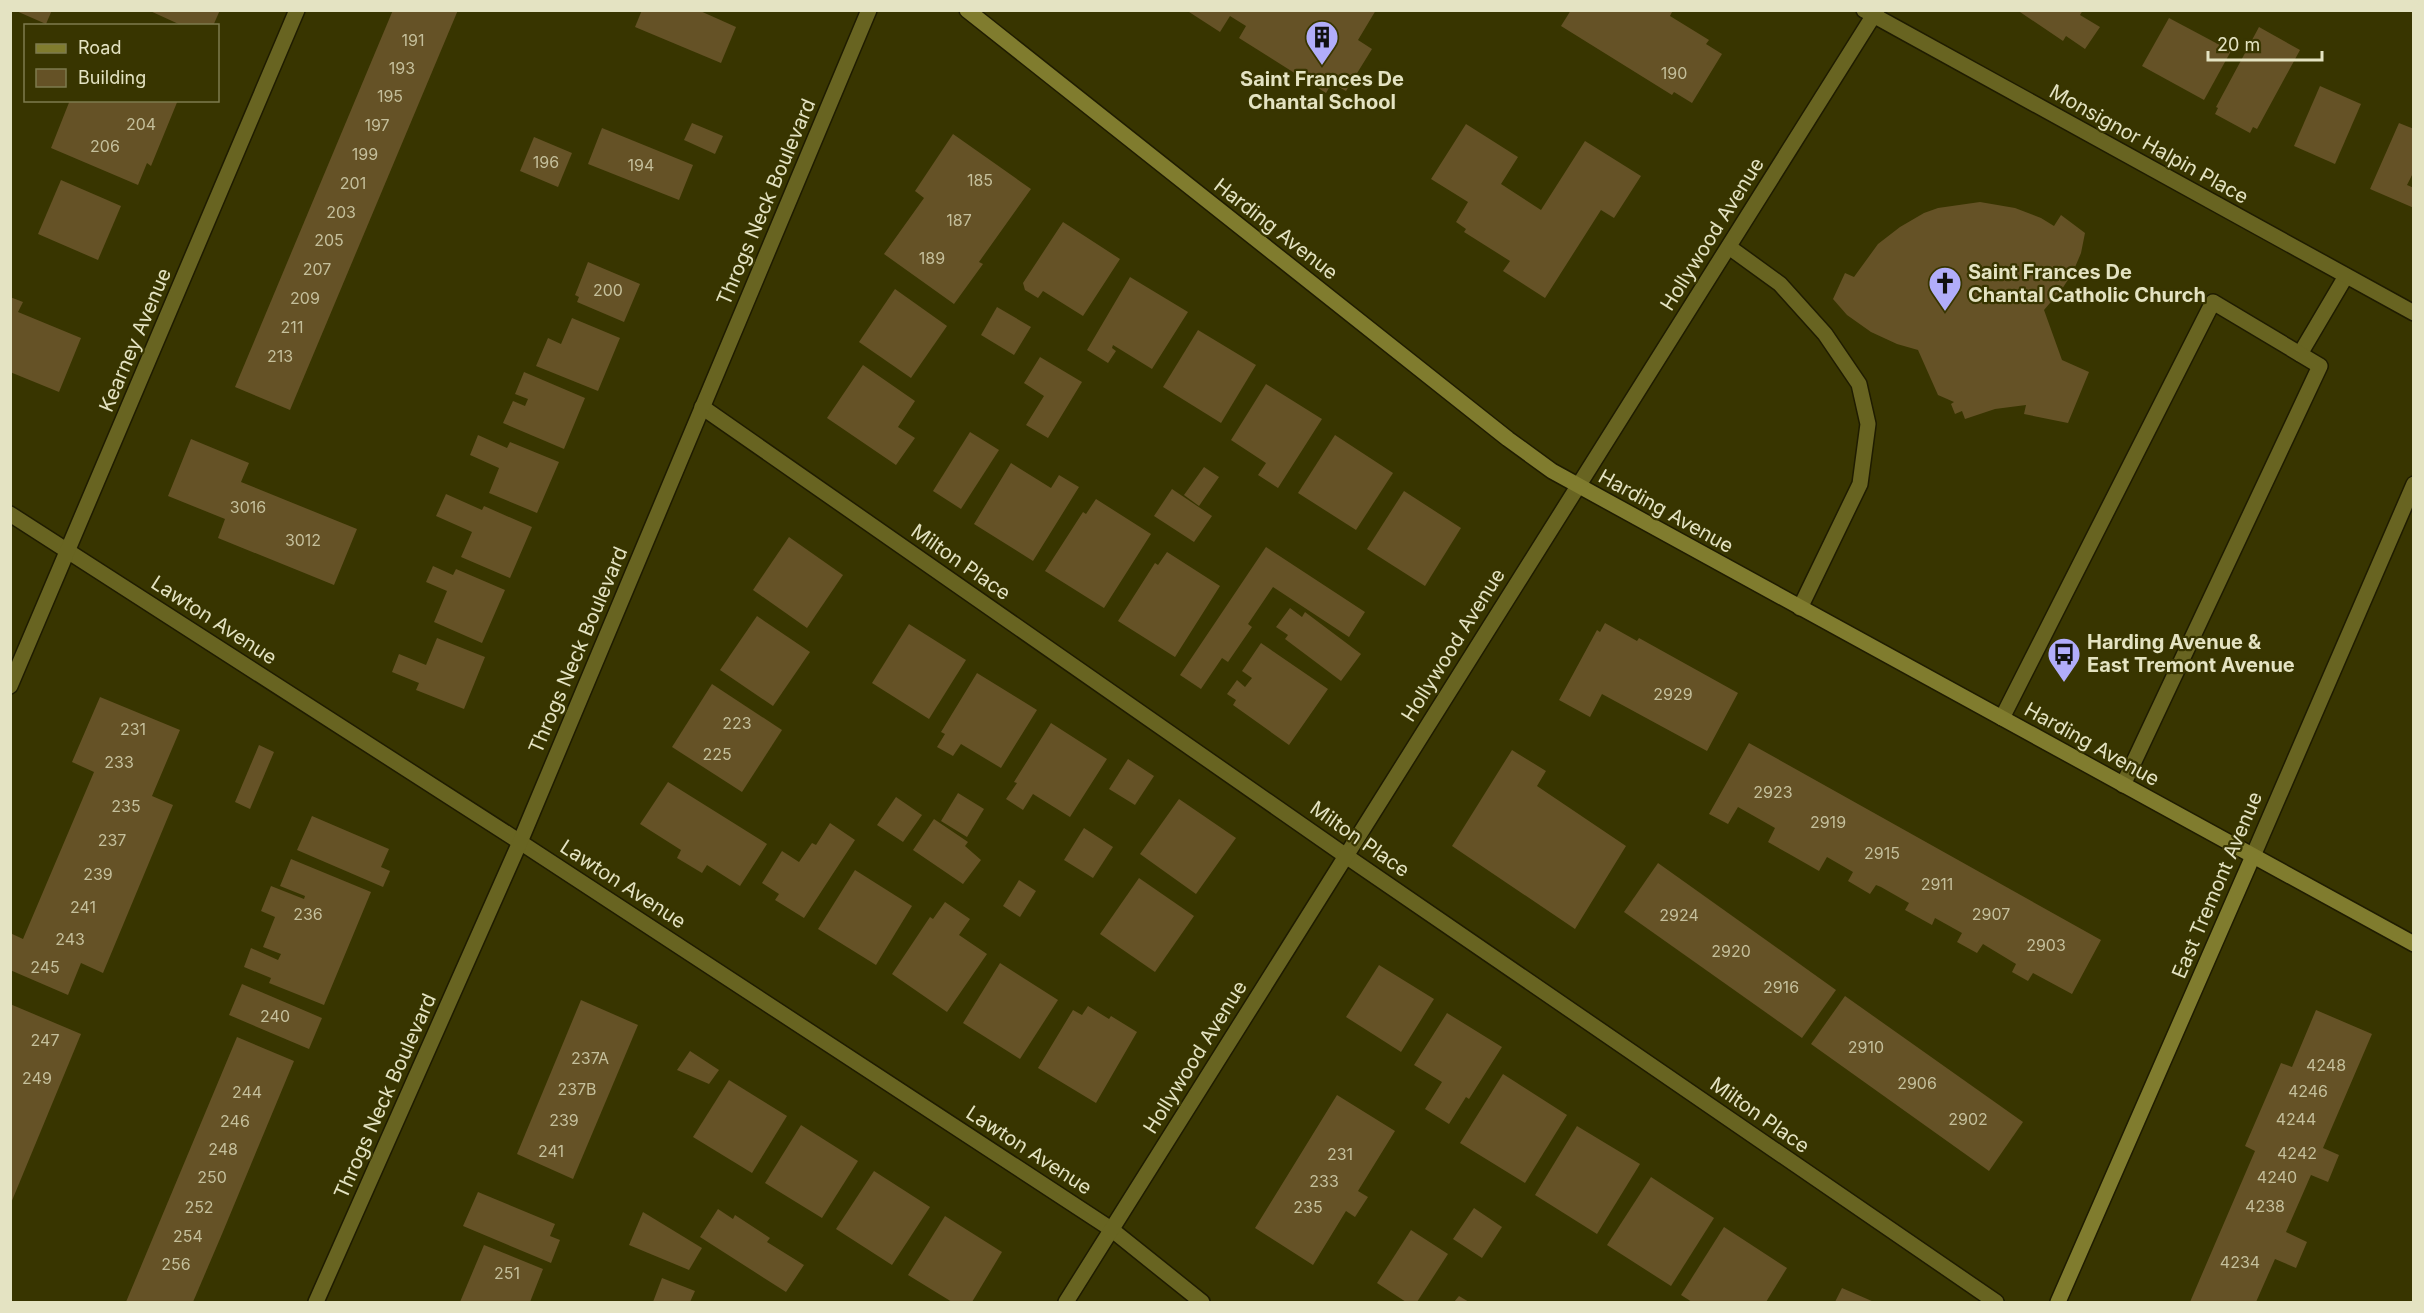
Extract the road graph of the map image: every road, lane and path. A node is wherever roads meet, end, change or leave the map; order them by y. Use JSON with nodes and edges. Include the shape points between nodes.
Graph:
{"nodes":[{"id":1,"x":297,"y":10,"type":"edge"},
{"id":2,"x":869,"y":10,"type":"edge"},
{"id":3,"x":967,"y":10,"type":"edge"},
{"id":4,"x":1872,"y":13,"type":"edge"},
{"id":5,"x":1729,"y":247,"type":"junction"},
{"id":6,"x":2346,"y":276,"type":"junction"},
{"id":7,"x":2414,"y":313,"type":"edge"},
{"id":8,"x":2300,"y":354,"type":"junction"},
{"id":9,"x":702,"y":407,"type":"junction"},
{"id":10,"x":2414,"y":483,"type":"edge"},
{"id":11,"x":1578,"y":486,"type":"junction"},
{"id":12,"x":10,"y":514,"type":"edge"},
{"id":13,"x":68,"y":551,"type":"junction"},
{"id":14,"x":1800,"y":608,"type":"junction"},
{"id":15,"x":10,"y":686,"type":"edge"},
{"id":16,"x":2002,"y":718,"type":"junction"},
{"id":17,"x":2123,"y":785,"type":"junction"},
{"id":18,"x":520,"y":842,"type":"junction"},
{"id":19,"x":1346,"y":856,"type":"junction"},
{"id":20,"x":2253,"y":856,"type":"junction"},
{"id":21,"x":2414,"y":944,"type":"edge"},
{"id":22,"x":1111,"y":1229,"type":"junction"},
{"id":23,"x":316,"y":1302,"type":"edge"},
{"id":24,"x":1066,"y":1302,"type":"edge"},
{"id":25,"x":1202,"y":1302,"type":"edge"},
{"id":26,"x":1996,"y":1302,"type":"edge"},
{"id":27,"x":2058,"y":1302,"type":"edge"}],
"edges":[{"from":1,"to":13,"type":"street","name":"Kearney Avenue"},
{"from":2,"to":9,"type":"street","name":"Throgs Neck Boulevard"},
{"from":3,"to":11,"type":"street","name":"Harding Avenue","via":[[1524,452]]},
{"from":4,"to":5,"type":"street","name":"Hollywood Avenue"},
{"from":4,"to":6,"type":"street","name":"Monsignor Halpin Place"},
{"from":5,"to":11,"type":"street","name":"Hollywood Avenue"},
{"from":5,"to":14,"type":"street","via":[[1780,284],[1825,334],[1859,384],[1868,424],[1860,484]]},
{"from":6,"to":7,"type":"street","name":"Monsignor Halpin Place"},
{"from":6,"to":8,"type":"street"},
{"from":8,"to":16,"type":"street","via":[[2213,302]]},
{"from":8,"to":17,"type":"street","via":[[2320,366]]},
{"from":9,"to":18,"type":"street","name":"Throgs Neck Boulevard"},
{"from":9,"to":19,"type":"street","name":"Milton Place"},
{"from":10,"to":20,"type":"street","name":"East Tremont Avenue"},
{"from":11,"to":14,"type":"street","name":"Harding Avenue"},
{"from":11,"to":19,"type":"street","name":"Hollywood Avenue"},
{"from":12,"to":13,"type":"street","name":"Lawton Avenue"},
{"from":13,"to":15,"type":"street","name":"Kearney Avenue"},
{"from":13,"to":18,"type":"street","name":"Lawton Avenue"},
{"from":14,"to":16,"type":"street","name":"Harding Avenue"},
{"from":16,"to":17,"type":"street","name":"Harding Avenue"},
{"from":17,"to":20,"type":"street","name":"Harding Avenue"},
{"from":18,"to":22,"type":"street","name":"Lawton Avenue"},
{"from":18,"to":23,"type":"street","name":"Throgs Neck Boulevard"},
{"from":19,"to":22,"type":"street","name":"Hollywood Avenue"},
{"from":19,"to":26,"type":"street","name":"Milton Place"},
{"from":20,"to":21,"type":"street","name":"Harding Avenue"},
{"from":20,"to":27,"type":"street","name":"East Tremont Avenue"},
{"from":22,"to":24,"type":"street","name":"Hollywood Avenue"},
{"from":22,"to":25,"type":"street","name":"Lawton Avenue"}]}
